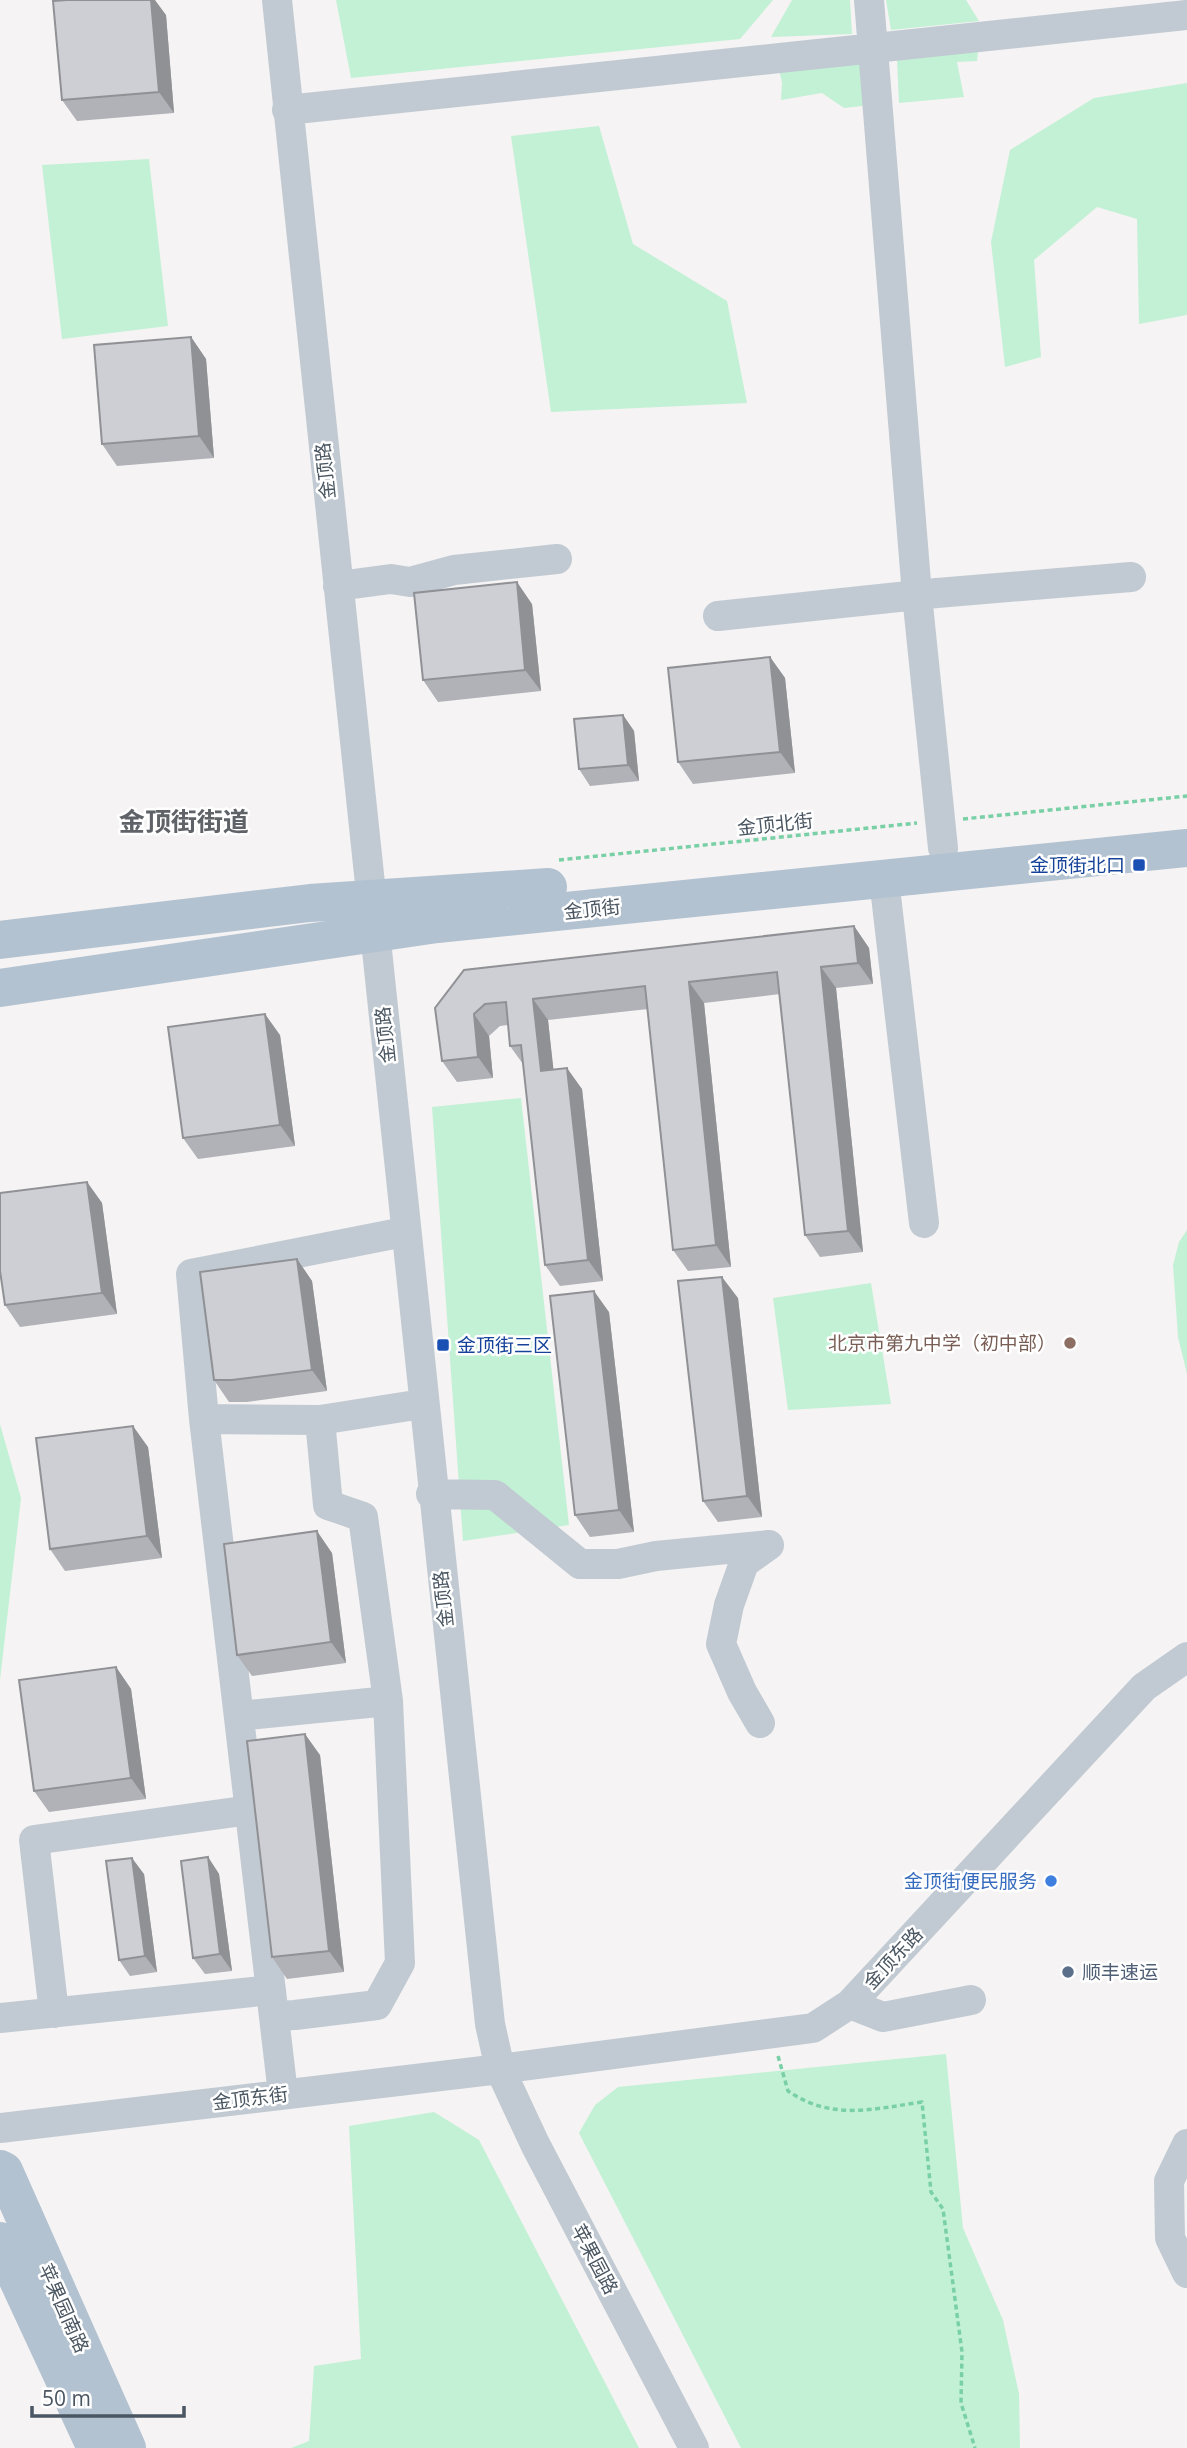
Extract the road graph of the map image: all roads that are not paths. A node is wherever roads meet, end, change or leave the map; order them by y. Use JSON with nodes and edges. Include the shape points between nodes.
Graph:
{"nodes":[{"id":1,"x":277,"y":0,"type":"edge"},
{"id":2,"x":869,"y":0,"type":"edge"},
{"id":3,"x":1187,"y":15,"type":"edge"},
{"id":4,"x":873,"y":48,"type":"junction"},
{"id":5,"x":288,"y":110,"type":"junction"},
{"id":6,"x":557,"y":559,"type":"dead end"},
{"id":7,"x":1131,"y":577,"type":"dead end"},
{"id":8,"x":338,"y":586,"type":"junction"},
{"id":9,"x":917,"y":595,"type":"junction"},
{"id":10,"x":718,"y":616,"type":"dead end"},
{"id":11,"x":1187,"y":823,"type":"edge"},
{"id":12,"x":942,"y":834,"type":"junction"},
{"id":13,"x":1187,"y":848,"type":"edge"},
{"id":14,"x":884,"y":879,"type":"junction"},
{"id":15,"x":373,"y":917,"type":"junction"},
{"id":16,"x":0,"y":940,"type":"edge"},
{"id":17,"x":0,"y":988,"type":"edge"},
{"id":18,"x":924,"y":1223,"type":"dead end"},
{"id":19,"x":404,"y":1232,"type":"junction"},
{"id":20,"x":422,"y":1404,"type":"junction"},
{"id":21,"x":204,"y":1419,"type":"junction"},
{"id":22,"x":320,"y":1420,"type":"junction"},
{"id":23,"x":431,"y":1494,"type":"junction"},
{"id":24,"x":1187,"y":1657,"type":"edge"},
{"id":25,"x":388,"y":1701,"type":"junction"},
{"id":26,"x":239,"y":1716,"type":"junction"},
{"id":27,"x":760,"y":1723,"type":"dead end"},
{"id":28,"x":250,"y":1810,"type":"junction"},
{"id":29,"x":971,"y":2000,"type":"dead end"},
{"id":30,"x":272,"y":2003,"type":"junction"},
{"id":31,"x":850,"y":2004,"type":"junction"},
{"id":32,"x":54,"y":2013,"type":"junction"},
{"id":33,"x":0,"y":2018,"type":"edge"},
{"id":34,"x":500,"y":2069,"type":"junction"},
{"id":35,"x":283,"y":2094,"type":"junction"},
{"id":36,"x":0,"y":2128,"type":"edge"},
{"id":37,"x":1187,"y":2144,"type":"edge"},
{"id":38,"x":0,"y":2169,"type":"edge"},
{"id":39,"x":0,"y":2241,"type":"edge"},
{"id":40,"x":1187,"y":2273,"type":"edge"},
{"id":41,"x":96,"y":2448,"type":"edge"},
{"id":42,"x":127,"y":2448,"type":"edge"},
{"id":43,"x":694,"y":2448,"type":"edge"}],
"edges":[{"from":1,"to":5,"type":"street","name":"金顶路"},
{"from":2,"to":4,"type":"street"},
{"from":3,"to":4,"type":"street"},
{"from":4,"to":5,"type":"street"},
{"from":4,"to":9,"type":"street"},
{"from":5,"to":8,"type":"street","name":"金顶路"},
{"from":6,"to":8,"type":"street","via":[[454,570],[410,582],[391,579]]},
{"from":7,"to":9,"type":"street"},
{"from":8,"to":15,"type":"street","name":"金顶路"},
{"from":9,"to":10,"type":"street"},
{"from":9,"to":12,"type":"street"},
{"from":11,"to":12,"type":"main road","name":"金顶街"},
{"from":12,"to":15,"type":"main road","name":"金顶街","via":[[544,888]]},
{"from":13,"to":14,"type":"main road","name":"金顶街"},
{"from":14,"to":15,"type":"main road","name":"金顶街","via":[[437,924]]},
{"from":14,"to":18,"type":"street"},
{"from":15,"to":16,"type":"main road","name":"金顶街","via":[[310,903]]},
{"from":15,"to":17,"type":"main road","name":"金顶街"},
{"from":15,"to":19,"type":"street","name":"金顶路"},
{"from":19,"to":20,"type":"street","name":"金顶路"},
{"from":19,"to":21,"type":"street","via":[[191,1274]]},
{"from":20,"to":22,"type":"street"},
{"from":20,"to":23,"type":"street","name":"金顶路"},
{"from":21,"to":22,"type":"street"},
{"from":21,"to":26,"type":"street"},
{"from":22,"to":25,"type":"street","via":[[328,1505],[363,1517]]},
{"from":23,"to":27,"type":"street","via":[[495,1494],[580,1564],[618,1564],[769,1545],[744,1563],[721,1644]]},
{"from":23,"to":34,"type":"street","name":"金顶路","via":[[490,2024]]},
{"from":24,"to":31,"type":"street","name":"金顶东路","via":[[1144,1687]]},
{"from":25,"to":26,"type":"street"},
{"from":25,"to":30,"type":"street","via":[[400,1963],[377,2004],[295,2015]]},
{"from":26,"to":28,"type":"street"},
{"from":28,"to":30,"type":"street"},
{"from":28,"to":32,"type":"street","via":[[34,1840]]},
{"from":29,"to":31,"type":"street","via":[[883,2017]]},
{"from":30,"to":32,"type":"street"},
{"from":30,"to":35,"type":"street"},
{"from":31,"to":34,"type":"street","name":"金顶东路","via":[[813,2028]]},
{"from":32,"to":33,"type":"street"},
{"from":34,"to":35,"type":"street","name":"金顶东街"},
{"from":34,"to":43,"type":"street","name":"苹果园路"},
{"from":35,"to":36,"type":"street","name":"金顶东街"},
{"from":37,"to":40,"type":"street","via":[[1169,2181],[1170,2238]]},
{"from":38,"to":42,"type":"main road","name":"苹果园南路"},
{"from":39,"to":41,"type":"main road","name":"苹果园南路"}]}
